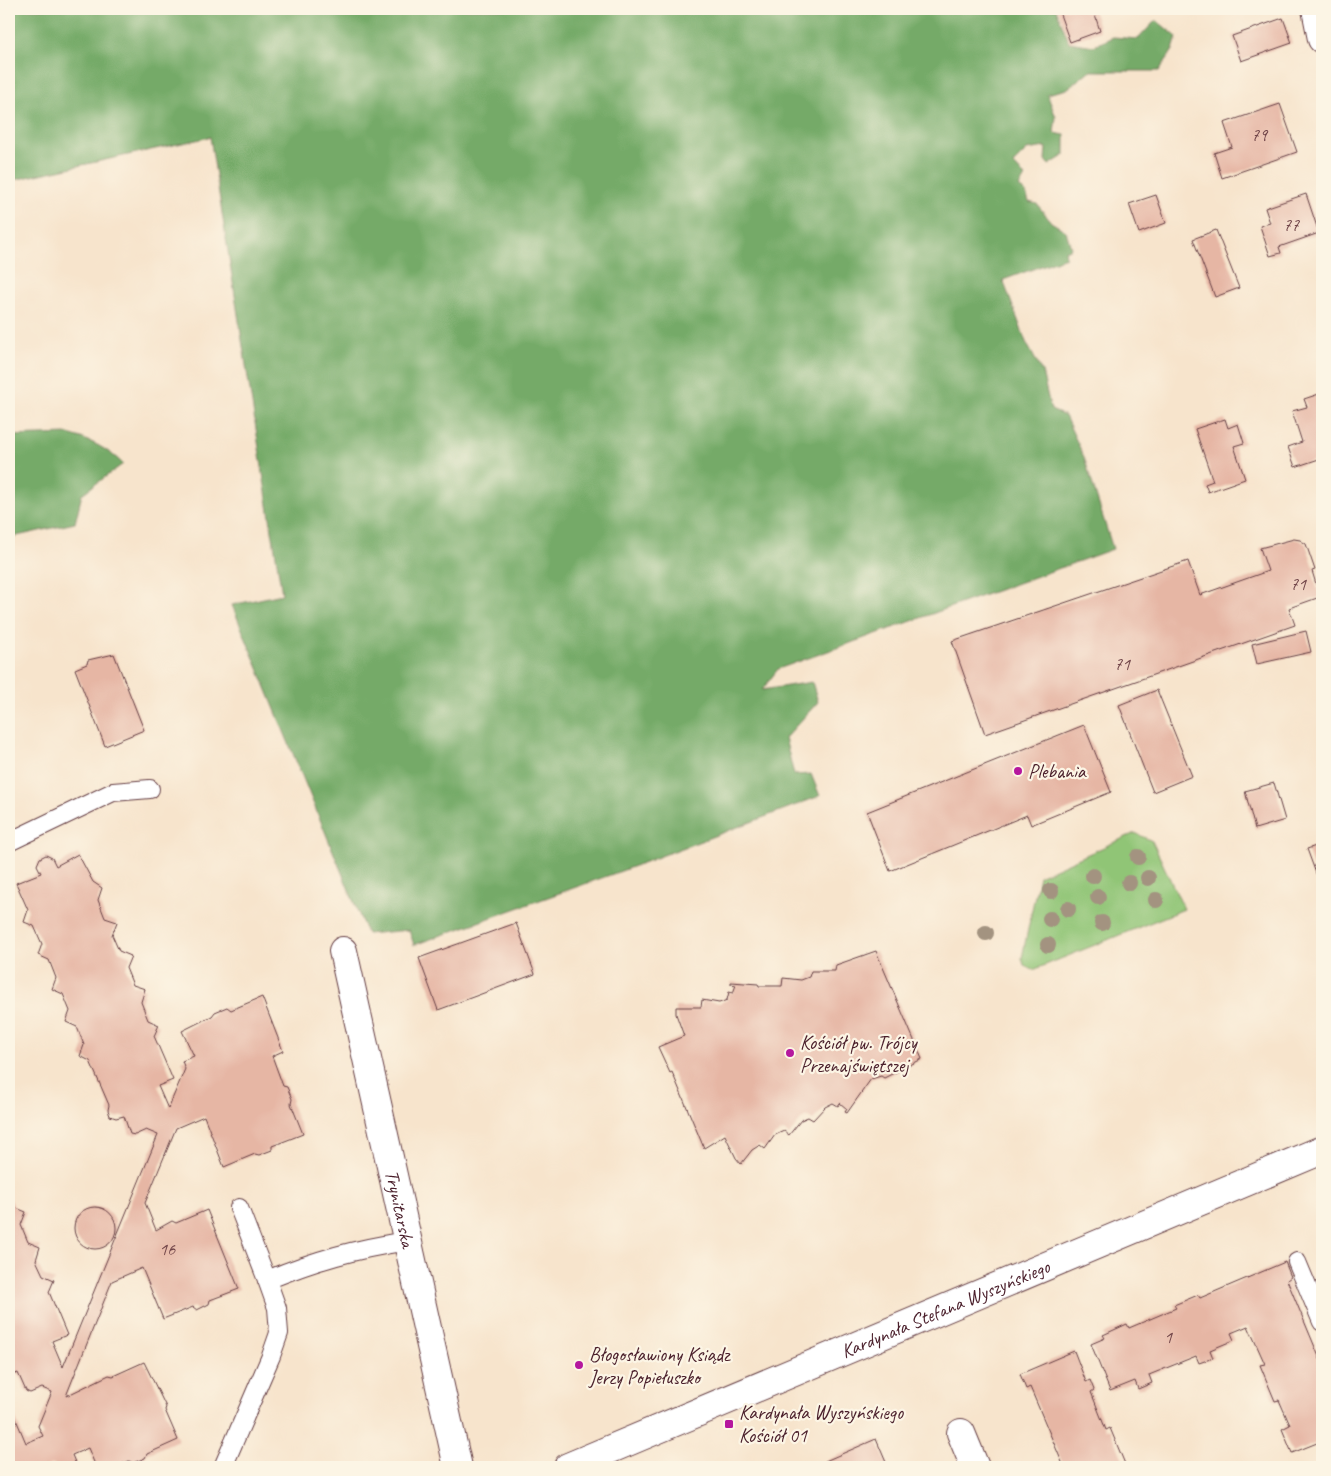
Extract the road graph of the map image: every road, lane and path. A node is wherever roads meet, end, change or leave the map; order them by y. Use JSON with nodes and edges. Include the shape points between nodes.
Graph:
{"nodes":[{"id":1,"x":1316,"y":9,"type":"edge"},
{"id":2,"x":1322,"y":39,"type":"edge"},
{"id":3,"x":150,"y":789,"type":"dead end"},
{"id":4,"x":9,"y":842,"type":"edge"},
{"id":5,"x":343,"y":951,"type":"dead end"},
{"id":6,"x":1322,"y":1150,"type":"edge"},
{"id":7,"x":239,"y":1208,"type":"dead end"},
{"id":8,"x":407,"y":1241,"type":"junction"},
{"id":9,"x":1297,"y":1262,"type":"dead end"},
{"id":10,"x":267,"y":1280,"type":"junction"},
{"id":11,"x":1322,"y":1322,"type":"edge"},
{"id":12,"x":960,"y":1432,"type":"dead end"},
{"id":13,"x":223,"y":1467,"type":"edge"},
{"id":14,"x":458,"y":1467,"type":"edge"},
{"id":15,"x":568,"y":1467,"type":"edge"},
{"id":16,"x":975,"y":1467,"type":"edge"}],
"edges":[{"from":1,"to":2,"type":"street"},
{"from":3,"to":4,"type":"lane","via":[[112,792]]},
{"from":5,"to":8,"type":"street","name":"Trynitarska"},
{"from":6,"to":15,"type":"street","name":"Kardynała Stefana Wyszyńskiego"},
{"from":7,"to":10,"type":"lane"},
{"from":8,"to":10,"type":"lane","via":[[361,1248],[313,1261]]},
{"from":8,"to":14,"type":"street","name":"Trynitarska"},
{"from":9,"to":11,"type":"lane"},
{"from":10,"to":13,"type":"lane","via":[[277,1308],[279,1333]]},
{"from":12,"to":16,"type":"street"}]}
